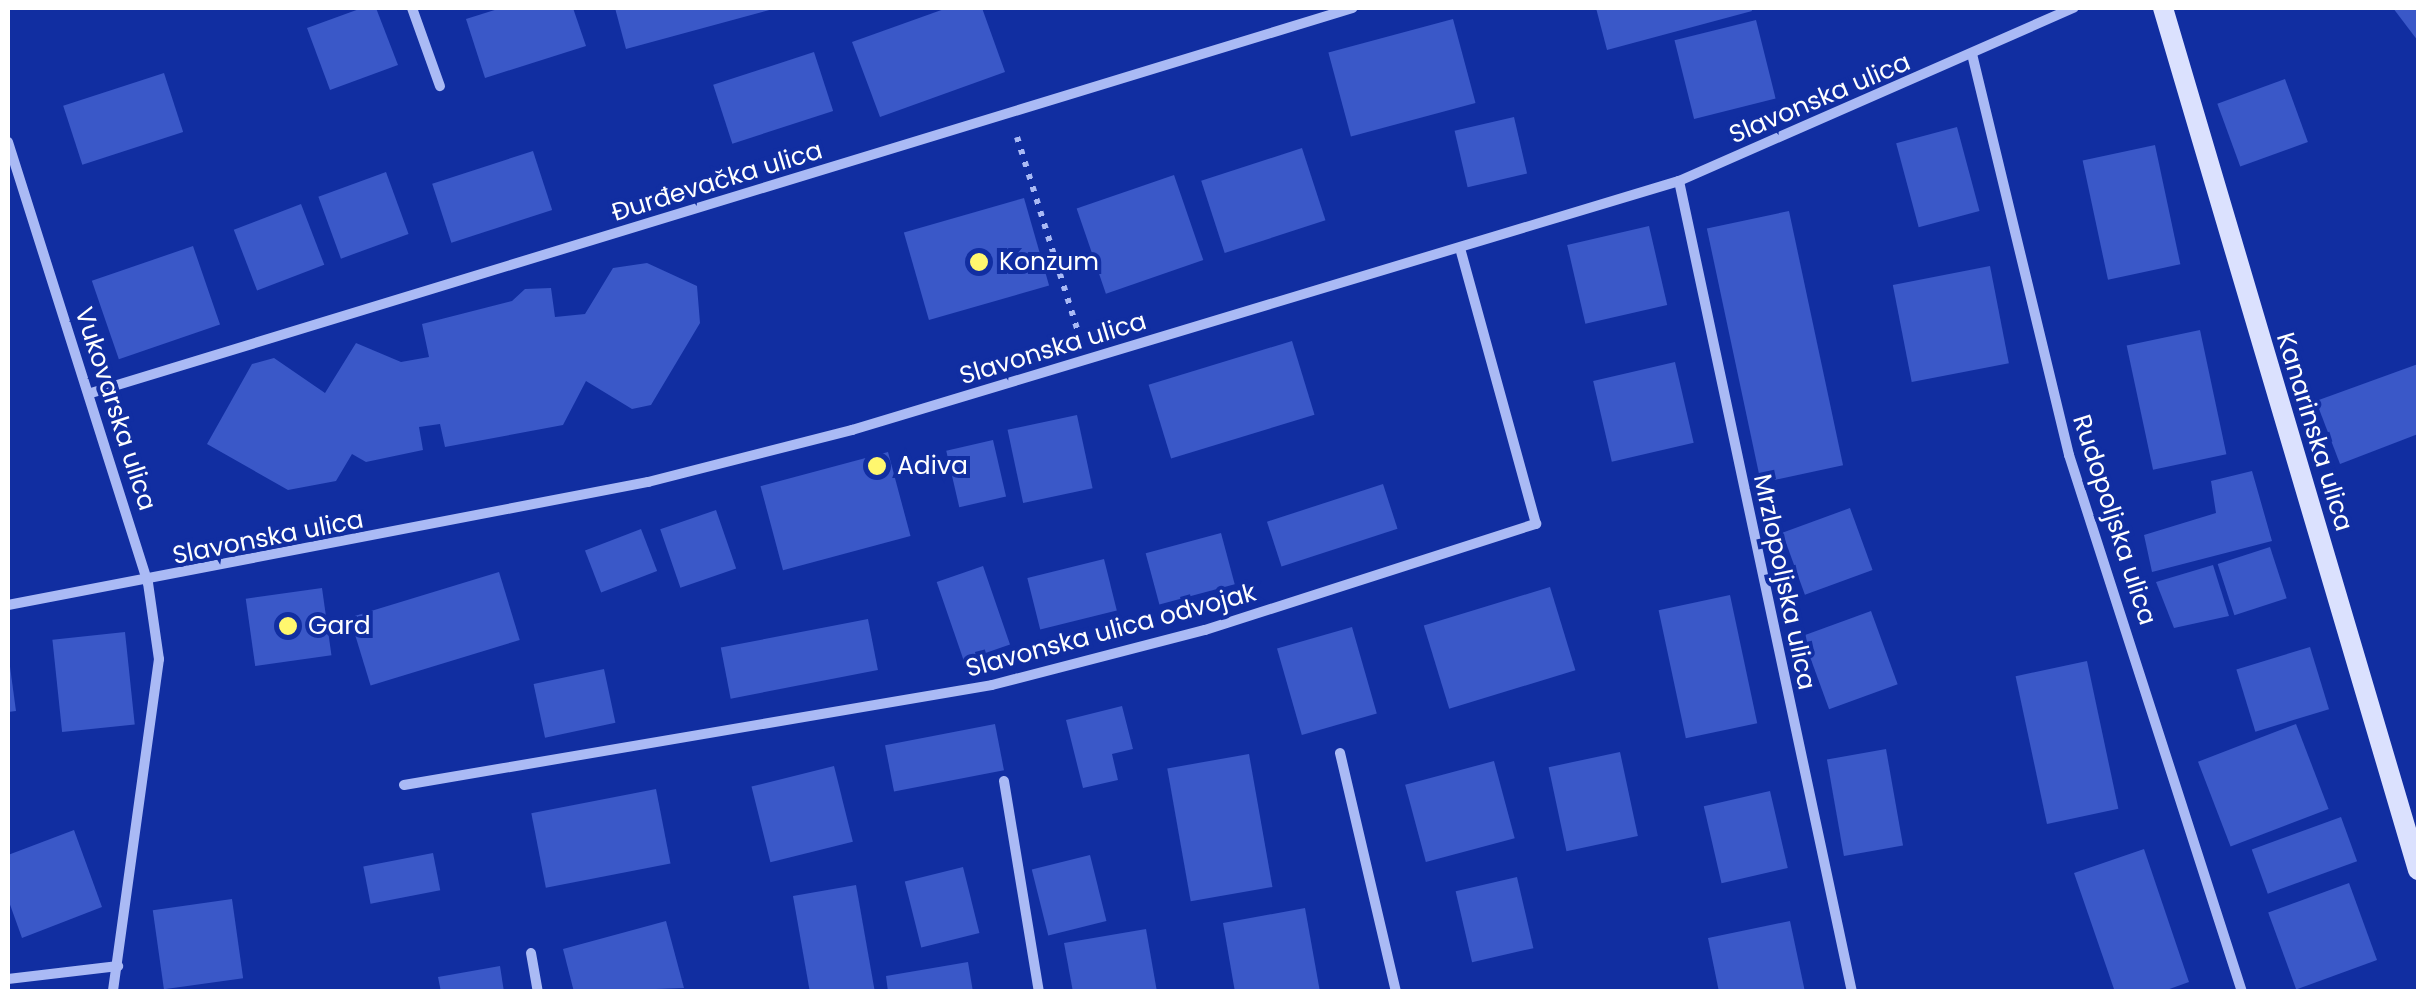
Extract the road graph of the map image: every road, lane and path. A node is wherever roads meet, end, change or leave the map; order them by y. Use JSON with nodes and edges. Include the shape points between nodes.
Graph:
{"nodes":[{"id":1,"x":412,"y":8,"type":"edge"},
{"id":2,"x":1353,"y":8,"type":"edge"},
{"id":3,"x":2074,"y":8,"type":"edge"},
{"id":4,"x":2162,"y":8,"type":"edge"},
{"id":5,"x":1972,"y":54,"type":"junction"},
{"id":6,"x":440,"y":86,"type":"dead end"},
{"id":7,"x":1010,"y":114,"type":"junction"},
{"id":8,"x":8,"y":142,"type":"edge"},
{"id":9,"x":1680,"y":181,"type":"junction"},
{"id":10,"x":13,"y":182,"type":"edge"},
{"id":11,"x":1460,"y":249,"type":"junction"},
{"id":12,"x":1086,"y":360,"type":"junction"},
{"id":13,"x":92,"y":392,"type":"junction"},
{"id":14,"x":148,"y":583,"type":"junction"},
{"id":15,"x":8,"y":606,"type":"edge"},
{"id":16,"x":1340,"y":752,"type":"dead end"},
{"id":17,"x":1004,"y":781,"type":"dead end"},
{"id":18,"x":404,"y":785,"type":"dead end"},
{"id":19,"x":2418,"y":870,"type":"edge"},
{"id":20,"x":531,"y":953,"type":"dead end"},
{"id":21,"x":118,"y":966,"type":"junction"},
{"id":22,"x":8,"y":979,"type":"edge"},
{"id":23,"x":113,"y":992,"type":"edge"},
{"id":24,"x":538,"y":992,"type":"edge"},
{"id":25,"x":1039,"y":992,"type":"edge"},
{"id":26,"x":1396,"y":992,"type":"edge"},
{"id":27,"x":1852,"y":992,"type":"edge"},
{"id":28,"x":2242,"y":992,"type":"edge"}],
"edges":[{"from":1,"to":6,"type":"street"},
{"from":2,"to":7,"type":"street","name":"Đurđevačka ulica"},
{"from":3,"to":5,"type":"street","name":"Slavonska ulica"},
{"from":4,"to":19,"type":"street","name":"Kanarinska ulica"},
{"from":5,"to":9,"type":"street","name":"Slavonska ulica"},
{"from":5,"to":28,"type":"street","name":"Rudopoljska ulica","via":[[2068,455]]},
{"from":7,"to":12,"type":"path"},
{"from":7,"to":13,"type":"street","name":"Đurđevačka ulica"},
{"from":8,"to":10,"type":"street","name":"Vukovarska ulica"},
{"from":9,"to":11,"type":"street","name":"Slavonska ulica"},
{"from":9,"to":27,"type":"street","name":"Mrzlopoljska ulica"},
{"from":10,"to":13,"type":"street","name":"Vukovarska ulica"},
{"from":11,"to":12,"type":"street","name":"Slavonska ulica"},
{"from":11,"to":18,"type":"street","name":"Slavonska ulica odvojak","via":[[1536,524],[1205,630],[992,685]]},
{"from":12,"to":14,"type":"street","name":"Slavonska ulica","via":[[648,482]]},
{"from":13,"to":14,"type":"street","name":"Vukovarska ulica"},
{"from":14,"to":15,"type":"street","name":"Slavonska ulica"},
{"from":14,"to":21,"type":"street","name":"Vukovarska ulica","via":[[159,659],[156,700]]},
{"from":16,"to":26,"type":"street"},
{"from":17,"to":25,"type":"street"},
{"from":20,"to":24,"type":"street"},
{"from":21,"to":22,"type":"street"},
{"from":21,"to":23,"type":"street","name":"Vukovarska ulica"}]}
